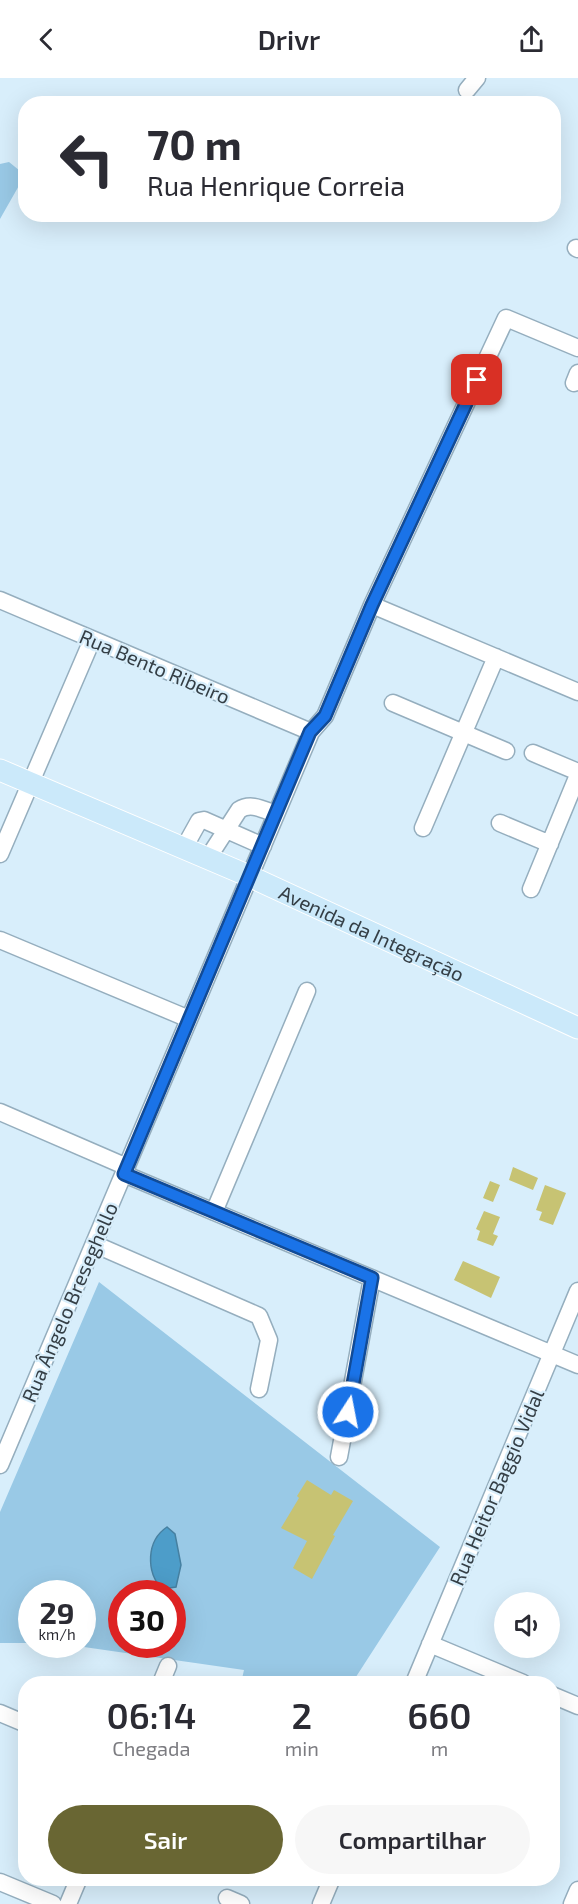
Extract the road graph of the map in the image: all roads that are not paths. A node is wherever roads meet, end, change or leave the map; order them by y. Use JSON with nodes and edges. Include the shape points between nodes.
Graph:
{"nodes":[{"id":1,"x":578,"y":348,"type":"edge"},
{"id":2,"x":0,"y":600,"type":"edge"},
{"id":3,"x":372,"y":605,"type":"junction"},
{"id":4,"x":92,"y":639,"type":"junction"},
{"id":5,"x":496,"y":657,"type":"junction"},
{"id":6,"x":578,"y":692,"type":"edge"},
{"id":7,"x":393,"y":703,"type":"dead end"},
{"id":8,"x":310,"y":732,"type":"junction"},
{"id":9,"x":464,"y":732,"type":"junction"},
{"id":10,"x":506,"y":751,"type":"dead end"},
{"id":11,"x":534,"y":753,"type":"dead end"},
{"id":12,"x":0,"y":770,"type":"edge"},
{"id":13,"x":578,"y":774,"type":"edge"},
{"id":14,"x":31,"y":783,"type":"junction"},
{"id":15,"x":276,"y":814,"type":"junction"},
{"id":16,"x":500,"y":824,"type":"dead end"},
{"id":17,"x":423,"y":828,"type":"dead end"},
{"id":18,"x":228,"y":829,"type":"junction"},
{"id":19,"x":550,"y":844,"type":"junction"},
{"id":20,"x":262,"y":846,"type":"junction"},
{"id":21,"x":184,"y":848,"type":"junction"},
{"id":22,"x":0,"y":854,"type":"edge"},
{"id":23,"x":208,"y":858,"type":"junction"},
{"id":24,"x":249,"y":876,"type":"junction"},
{"id":25,"x":531,"y":889,"type":"dead end"},
{"id":26,"x":0,"y":940,"type":"edge"},
{"id":27,"x":307,"y":991,"type":"dead end"},
{"id":28,"x":189,"y":1019,"type":"junction"},
{"id":29,"x":578,"y":1028,"type":"edge"},
{"id":30,"x":0,"y":1112,"type":"edge"},
{"id":31,"x":125,"y":1170,"type":"junction"},
{"id":32,"x":214,"y":1212,"type":"junction"},
{"id":33,"x":94,"y":1244,"type":"junction"},
{"id":34,"x":372,"y":1278,"type":"junction"},
{"id":35,"x":578,"y":1291,"type":"edge"},
{"id":36,"x":552,"y":1354,"type":"junction"},
{"id":37,"x":578,"y":1365,"type":"edge"},
{"id":38,"x":259,"y":1389,"type":"dead end"},
{"id":39,"x":339,"y":1457,"type":"dead end"},
{"id":40,"x":0,"y":1465,"type":"edge"},
{"id":41,"x":430,"y":1644,"type":"junction"},
{"id":42,"x":168,"y":1666,"type":"dead end"},
{"id":43,"x":164,"y":1676,"type":"edge"},
{"id":44,"x":417,"y":1676,"type":"edge"},
{"id":45,"x":506,"y":1676,"type":"edge"},
{"id":46,"x":560,"y":1698,"type":"edge"},
{"id":47,"x":578,"y":1706,"type":"edge"},
{"id":48,"x":0,"y":1713,"type":"edge"},
{"id":49,"x":18,"y":1721,"type":"edge"},
{"id":50,"x":0,"y":1882,"type":"edge"},
{"id":51,"x":76,"y":1886,"type":"edge"},
{"id":52,"x":329,"y":1886,"type":"edge"},
{"id":53,"x":578,"y":1890,"type":"edge"},
{"id":54,"x":53,"y":1904,"type":"edge"},
{"id":55,"x":68,"y":1904,"type":"edge"},
{"id":56,"x":321,"y":1904,"type":"edge"},
{"id":57,"x":572,"y":1904,"type":"edge"}],
"edges":[{"from":1,"to":3,"type":"street","name":"Rua Ângelo Breseghello","via":[[506,318]]},
{"from":2,"to":4,"type":"street","name":"Rua Bento Ribeiro"},
{"from":3,"to":5,"type":"street"},
{"from":3,"to":8,"type":"street","name":"Rua Ângelo Breseghello","via":[[325,716]]},
{"from":4,"to":8,"type":"street","name":"Rua Bento Ribeiro"},
{"from":4,"to":14,"type":"street"},
{"from":5,"to":6,"type":"street"},
{"from":5,"to":9,"type":"street"},
{"from":7,"to":9,"type":"street"},
{"from":8,"to":15,"type":"street","name":"Rua Ângelo Breseghello"},
{"from":9,"to":10,"type":"street"},
{"from":9,"to":17,"type":"street"},
{"from":11,"to":13,"type":"street"},
{"from":12,"to":14,"type":"main road","name":"Avenida da Integração"},
{"from":13,"to":19,"type":"street"},
{"from":14,"to":21,"type":"main road","name":"Avenida da Integração"},
{"from":14,"to":22,"type":"street"},
{"from":15,"to":18,"type":"street","via":[[244,807]]},
{"from":15,"to":20,"type":"street","name":"Rua Ângelo Breseghello"},
{"from":16,"to":19,"type":"street"},
{"from":18,"to":20,"type":"street"},
{"from":18,"to":21,"type":"street","via":[[201,820]]},
{"from":18,"to":23,"type":"street"},
{"from":19,"to":25,"type":"street"},
{"from":20,"to":24,"type":"street","name":"Rua Ângelo Breseghello"},
{"from":21,"to":23,"type":"main road","name":"Avenida da Integração"},
{"from":23,"to":24,"type":"main road","name":"Avenida da Integração"},
{"from":24,"to":28,"type":"street","name":"Rua Ângelo Breseghello"},
{"from":24,"to":29,"type":"main road","name":"Avenida da Integração"},
{"from":26,"to":28,"type":"street"},
{"from":27,"to":32,"type":"street"},
{"from":28,"to":31,"type":"street","name":"Rua Ângelo Breseghello"},
{"from":30,"to":31,"type":"street"},
{"from":31,"to":32,"type":"street"},
{"from":31,"to":33,"type":"street","name":"Rua Ângelo Breseghello"},
{"from":32,"to":34,"type":"street"},
{"from":33,"to":38,"type":"street","via":[[259,1316],[269,1340]]},
{"from":33,"to":40,"type":"street","name":"Rua Ângelo Breseghello"},
{"from":34,"to":36,"type":"street"},
{"from":34,"to":39,"type":"street"},
{"from":35,"to":36,"type":"street","name":"Rua Heitor Baggio Vidal"},
{"from":36,"to":37,"type":"street"},
{"from":36,"to":41,"type":"street","name":"Rua Heitor Baggio Vidal"},
{"from":41,"to":44,"type":"street","name":"Rua Heitor Baggio Vidal"},
{"from":41,"to":45,"type":"street"},
{"from":42,"to":43,"type":"street"},
{"from":46,"to":47,"type":"street"},
{"from":48,"to":49,"type":"street"},
{"from":50,"to":54,"type":"street"},
{"from":51,"to":55,"type":"street"},
{"from":52,"to":56,"type":"street"},
{"from":53,"to":57,"type":"street"}]}
